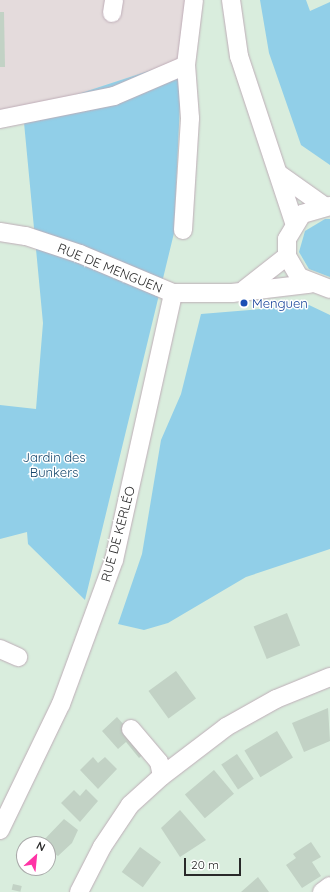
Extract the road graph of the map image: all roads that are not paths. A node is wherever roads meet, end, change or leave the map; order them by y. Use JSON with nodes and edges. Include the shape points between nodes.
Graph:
{"nodes":[{"id":1,"x":194,"y":0,"type":"edge"},
{"id":2,"x":232,"y":0,"type":"edge"},
{"id":3,"x":186,"y":65,"type":"junction"},
{"id":4,"x":0,"y":119,"type":"edge"},
{"id":5,"x":279,"y":174,"type":"junction"},
{"id":6,"x":327,"y":206,"type":"edge"},
{"id":7,"x":294,"y":222,"type":"junction"},
{"id":8,"x":183,"y":230,"type":"dead end"},
{"id":9,"x":0,"y":232,"type":"edge"},
{"id":10,"x":287,"y":256,"type":"junction"},
{"id":11,"x":309,"y":284,"type":"junction"},
{"id":12,"x":245,"y":289,"type":"junction"},
{"id":13,"x":330,"y":290,"type":"edge"},
{"id":14,"x":173,"y":293,"type":"junction"},
{"id":15,"x":0,"y":649,"type":"edge"},
{"id":16,"x":18,"y":657,"type":"dead end"},
{"id":17,"x":330,"y":676,"type":"edge"},
{"id":18,"x":131,"y":729,"type":"dead end"},
{"id":19,"x":162,"y":776,"type":"junction"},
{"id":20,"x":0,"y":830,"type":"edge"},
{"id":21,"x":330,"y":886,"type":"edge"},
{"id":22,"x":79,"y":892,"type":"edge"},
{"id":23,"x":322,"y":892,"type":"edge"}],
"edges":[{"from":1,"to":3,"type":"street"},
{"from":2,"to":5,"type":"street","via":[[239,56]]},
{"from":3,"to":4,"type":"street","via":[[114,96]]},
{"from":3,"to":8,"type":"street","via":[[190,118]]},
{"from":5,"to":6,"type":"street"},
{"from":5,"to":7,"type":"street"},
{"from":6,"to":7,"type":"street","via":[[313,208]]},
{"from":7,"to":10,"type":"street","via":[[287,238]]},
{"from":9,"to":14,"type":"street","name":"RUE DE MENGUEN","via":[[26,236],[80,254]]},
{"from":10,"to":11,"type":"street","via":[[291,268]]},
{"from":10,"to":12,"type":"street"},
{"from":11,"to":12,"type":"street"},
{"from":11,"to":13,"type":"street"},
{"from":12,"to":14,"type":"street","via":[[232,293]]},
{"from":14,"to":20,"type":"street","name":"RUE DE KERLÉO","via":[[114,560],[61,704]]},
{"from":15,"to":16,"type":"street"},
{"from":17,"to":19,"type":"street","via":[[276,699],[226,727]]},
{"from":18,"to":19,"type":"street","via":[[159,762]]},
{"from":19,"to":22,"type":"street","via":[[130,805],[102,847]]},
{"from":21,"to":23,"type":"street"}]}
